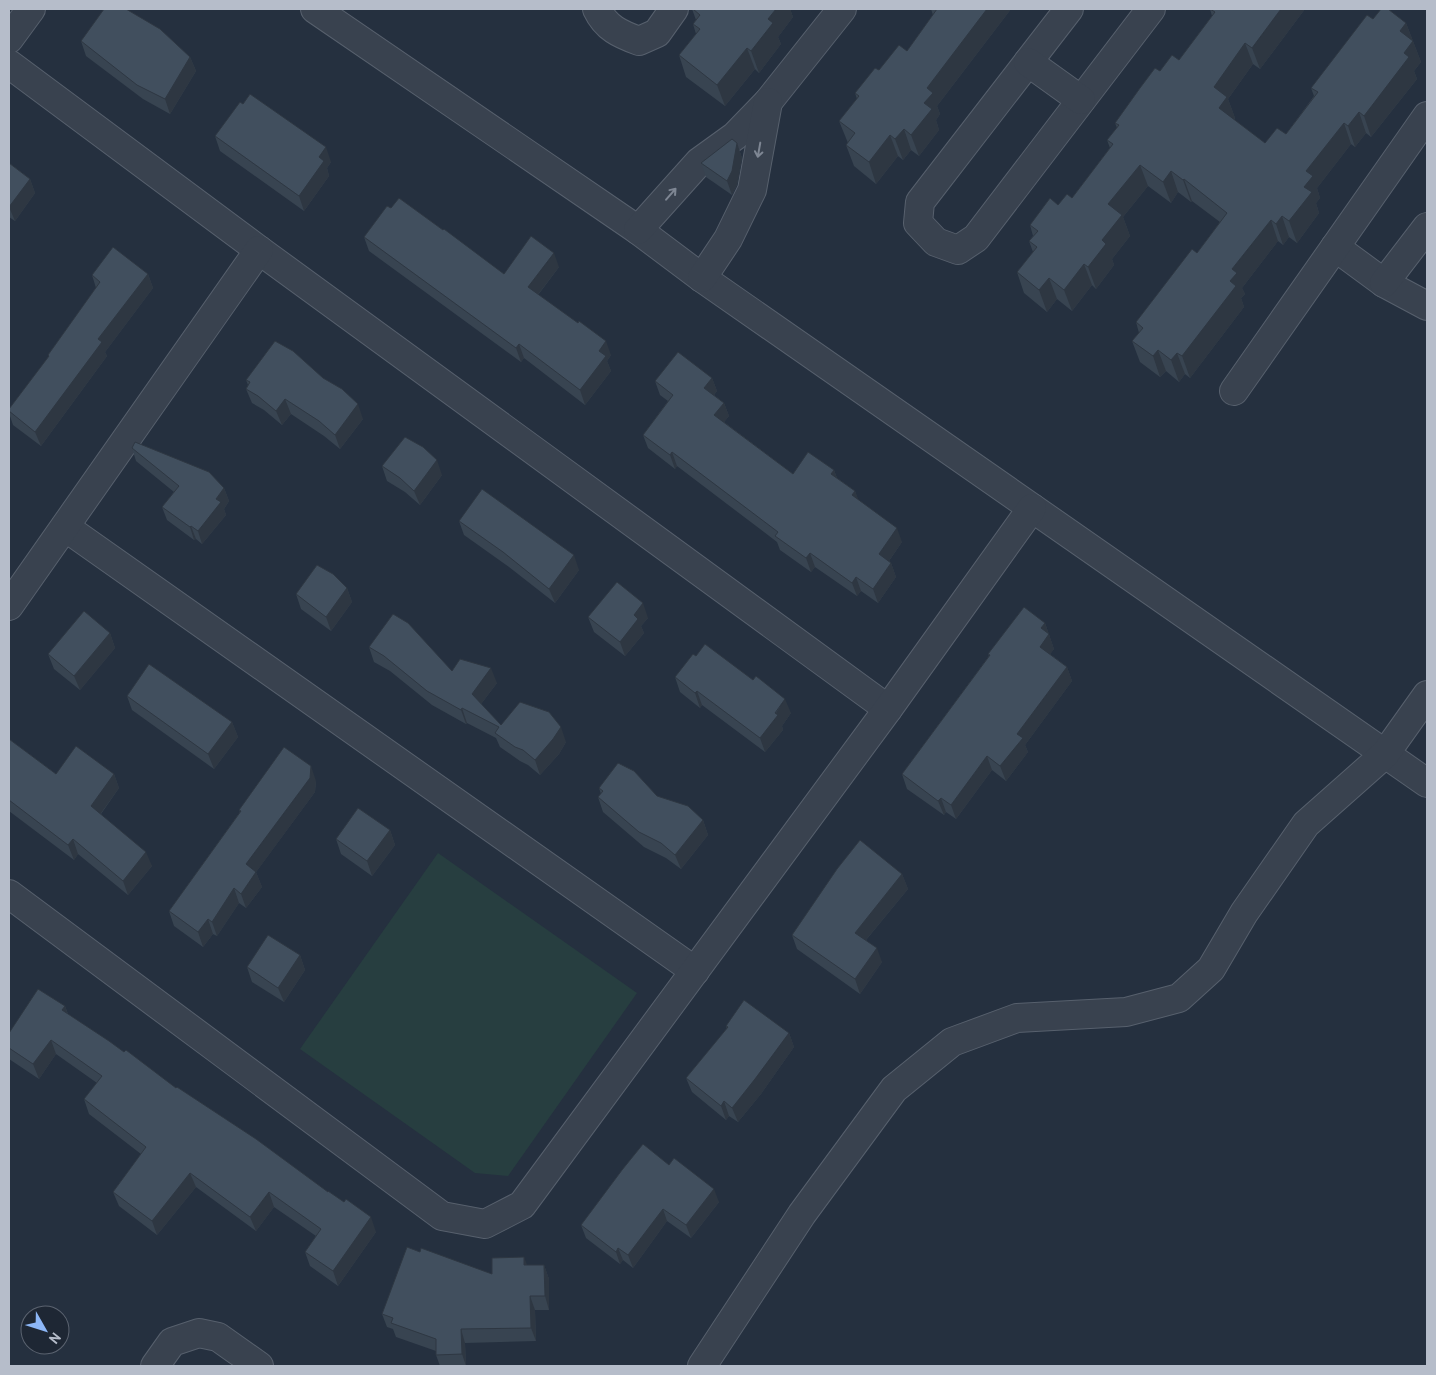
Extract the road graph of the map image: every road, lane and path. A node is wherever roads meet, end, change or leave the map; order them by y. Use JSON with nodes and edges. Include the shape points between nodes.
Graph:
{"nodes":[{"id":1,"x":31,"y":9,"type":"edge"},
{"id":2,"x":315,"y":9,"type":"edge"},
{"id":3,"x":597,"y":9,"type":"edge"},
{"id":4,"x":674,"y":9,"type":"edge"},
{"id":5,"x":842,"y":9,"type":"edge"},
{"id":6,"x":1069,"y":9,"type":"edge"},
{"id":7,"x":1151,"y":9,"type":"edge"},
{"id":8,"x":9,"y":39,"type":"edge"},
{"id":9,"x":1028,"y":62,"type":"junction"},
{"id":10,"x":9,"y":64,"type":"edge"},
{"id":11,"x":1082,"y":100,"type":"junction"},
{"id":12,"x":768,"y":102,"type":"junction"},
{"id":13,"x":1427,"y":116,"type":"edge"},
{"id":14,"x":1427,"y":227,"type":"edge"},
{"id":15,"x":638,"y":230,"type":"junction"},
{"id":16,"x":1335,"y":247,"type":"junction"},
{"id":17,"x":259,"y":250,"type":"junction"},
{"id":18,"x":702,"y":278,"type":"junction"},
{"id":19,"x":1384,"y":283,"type":"junction"},
{"id":20,"x":1427,"y":306,"type":"edge"},
{"id":21,"x":1234,"y":391,"type":"dead end"},
{"id":22,"x":1032,"y":508,"type":"junction"},
{"id":23,"x":65,"y":527,"type":"junction"},
{"id":24,"x":9,"y":606,"type":"edge"},
{"id":25,"x":1427,"y":696,"type":"edge"},
{"id":26,"x":888,"y":709,"type":"junction"},
{"id":27,"x":1385,"y":754,"type":"junction"},
{"id":28,"x":1427,"y":783,"type":"edge"},
{"id":29,"x":9,"y":894,"type":"edge"},
{"id":30,"x":695,"y":971,"type":"junction"},
{"id":31,"x":155,"y":1366,"type":"edge"},
{"id":32,"x":259,"y":1366,"type":"edge"},
{"id":33,"x":702,"y":1366,"type":"edge"}],
"edges":[{"from":1,"to":8,"type":"street"},
{"from":2,"to":15,"type":"street"},
{"from":3,"to":4,"type":"street","via":[[601,18],[619,33],[639,41],[656,33]]},
{"from":5,"to":12,"type":"street"},
{"from":6,"to":9,"type":"street"},
{"from":7,"to":11,"type":"street"},
{"from":9,"to":11,"type":"street"},
{"from":9,"to":11,"type":"street","via":[[920,202],[918,223],[936,242],[958,250],[976,238]]},
{"from":10,"to":17,"type":"street"},
{"from":15,"to":12,"type":"street","one_way":true,"via":[[699,162],[734,136]]},
{"from":12,"to":18,"type":"street","one_way":true,"via":[[752,190],[728,239]]},
{"from":13,"to":16,"type":"street"},
{"from":14,"to":19,"type":"street"},
{"from":15,"to":18,"type":"street"},
{"from":16,"to":19,"type":"street"},
{"from":16,"to":21,"type":"street"},
{"from":17,"to":23,"type":"street"},
{"from":17,"to":26,"type":"street"},
{"from":18,"to":22,"type":"street"},
{"from":19,"to":20,"type":"street"},
{"from":22,"to":26,"type":"street"},
{"from":22,"to":27,"type":"street"},
{"from":23,"to":24,"type":"street"},
{"from":23,"to":30,"type":"street"},
{"from":25,"to":27,"type":"street"},
{"from":26,"to":30,"type":"street"},
{"from":27,"to":28,"type":"street"},
{"from":27,"to":33,"type":"street","via":[[1306,824],[1244,913],[1211,969],[1179,998],[1126,1012],[1017,1018],[952,1042],[894,1090],[802,1214]]},
{"from":29,"to":30,"type":"street","via":[[442,1216],[485,1224],[522,1205]]},
{"from":31,"to":32,"type":"street","via":[[172,1342],[199,1334],[218,1337]]}]}
